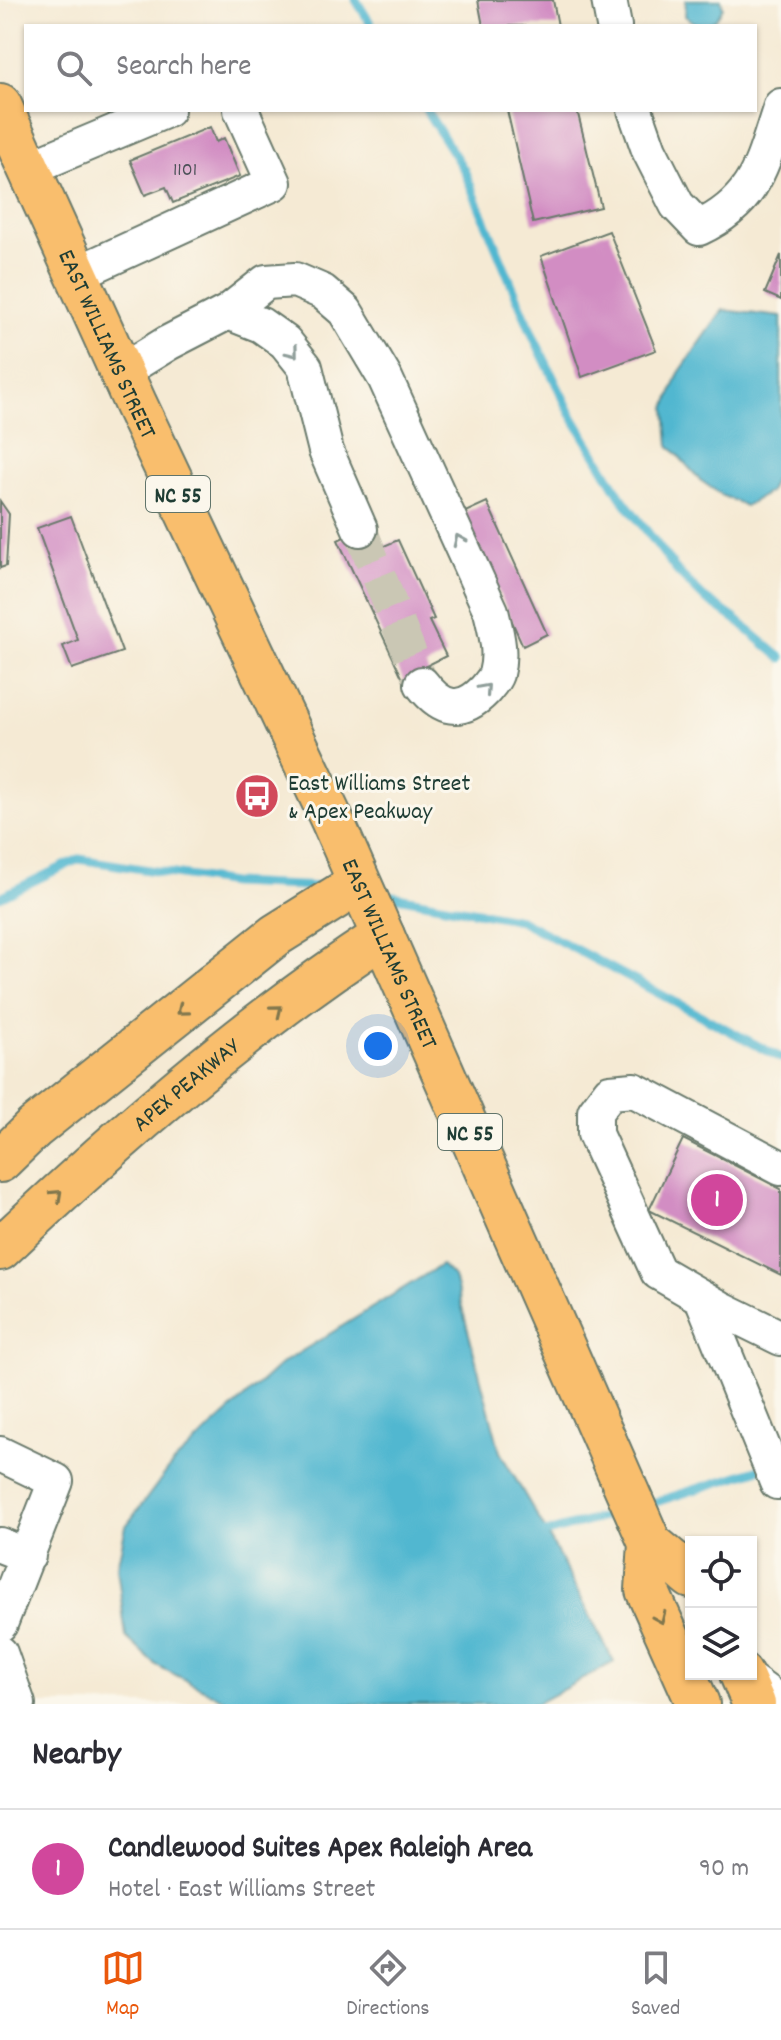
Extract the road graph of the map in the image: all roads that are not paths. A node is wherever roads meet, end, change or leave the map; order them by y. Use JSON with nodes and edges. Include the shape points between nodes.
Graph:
{"nodes":[{"id":1,"x":609,"y":0,"type":"edge"},
{"id":2,"x":614,"y":24,"type":"edge"},
{"id":3,"x":0,"y":105,"type":"edge"},
{"id":4,"x":781,"y":106,"type":"edge"},
{"id":5,"x":162,"y":112,"type":"edge"},
{"id":6,"x":242,"y":112,"type":"edge"},
{"id":7,"x":636,"y":112,"type":"edge"},
{"id":8,"x":29,"y":168,"type":"junction"},
{"id":9,"x":76,"y":274,"type":"junction"},
{"id":10,"x":228,"y":312,"type":"junction"},
{"id":11,"x":121,"y":372,"type":"junction"},
{"id":12,"x":360,"y":529,"type":"tunnel mouth"},
{"id":13,"x":422,"y":684,"type":"tunnel mouth"},
{"id":14,"x":359,"y":883,"type":"junction"},
{"id":15,"x":383,"y":936,"type":"junction"},
{"id":16,"x":0,"y":1161,"type":"edge"},
{"id":17,"x":781,"y":1168,"type":"edge"},
{"id":18,"x":0,"y":1249,"type":"edge"},
{"id":19,"x":702,"y":1298,"type":"junction"},
{"id":20,"x":781,"y":1338,"type":"edge"},
{"id":21,"x":0,"y":1454,"type":"edge"},
{"id":22,"x":781,"y":1481,"type":"edge"},
{"id":23,"x":650,"y":1543,"type":"junction"},
{"id":24,"x":14,"y":1551,"type":"edge"},
{"id":25,"x":685,"y":1572,"type":"edge"},
{"id":26,"x":0,"y":1624,"type":"edge"},
{"id":27,"x":2,"y":1666,"type":"edge"},
{"id":28,"x":744,"y":1680,"type":"edge"},
{"id":29,"x":749,"y":1680,"type":"edge"},
{"id":30,"x":781,"y":1700,"type":"edge"},
{"id":31,"x":699,"y":1701,"type":"edge"},
{"id":32,"x":18,"y":1704,"type":"edge"},
{"id":33,"x":754,"y":1704,"type":"edge"}],
"edges":[{"from":1,"to":2,"type":"street"},
{"from":3,"to":8,"type":"main road","name":"EAST WILLIAMS STREET","number":"NC 55"},
{"from":4,"to":7,"type":"street","via":[[758,176],[723,217],[699,228],[677,205]]},
{"from":5,"to":8,"type":"street"},
{"from":6,"to":9,"type":"street","via":[[274,183]]},
{"from":8,"to":9,"type":"main road","name":"EAST WILLIAMS STREET","number":"NC 55"},
{"from":9,"to":11,"type":"main road","name":"EAST WILLIAMS STREET","number":"NC 55"},
{"from":10,"to":11,"type":"street"},
{"from":10,"to":12,"type":"street","one_way":true,"via":[[285,342],[305,367],[326,451]]},
{"from":13,"to":10,"type":"street","one_way":true,"via":[[445,705],[474,701],[495,678],[500,646],[491,611],[385,378],[345,311],[323,292],[295,280],[266,282]]},
{"from":11,"to":14,"type":"main road","name":"EAST WILLIAMS STREET","number":"NC 55"},
{"from":14,"to":15,"type":"main road","name":"EAST WILLIAMS STREET","number":"NC 55"},
{"from":14,"to":16,"type":"main road","one_way":true,"via":[[276,935]]},
{"from":18,"to":15,"type":"main road","name":"APEX PEAKWAY","one_way":true,"via":[[107,1149],[294,997]]},
{"from":15,"to":23,"type":"main road","name":"EAST WILLIAMS STREET","number":"NC 55"},
{"from":17,"to":19,"type":"street","via":[[634,1090],[610,1092],[595,1112],[595,1134],[658,1272]]},
{"from":19,"to":20,"type":"street"},
{"from":19,"to":22,"type":"street","via":[[777,1482]]},
{"from":21,"to":24,"type":"street","via":[[56,1481]]},
{"from":23,"to":25,"type":"main road","name":"EAST WILLIAMS STREET","number":"NC 55"},
{"from":23,"to":31,"type":"main road","name":"EAST WILLIAMS STREET","number":"NC 55","one_way":true,"via":[[647,1590]]},
{"from":24,"to":26,"type":"street"},
{"from":27,"to":32,"type":"street"},
{"from":28,"to":33,"type":"main road"},
{"from":29,"to":30,"type":"street"}]}
